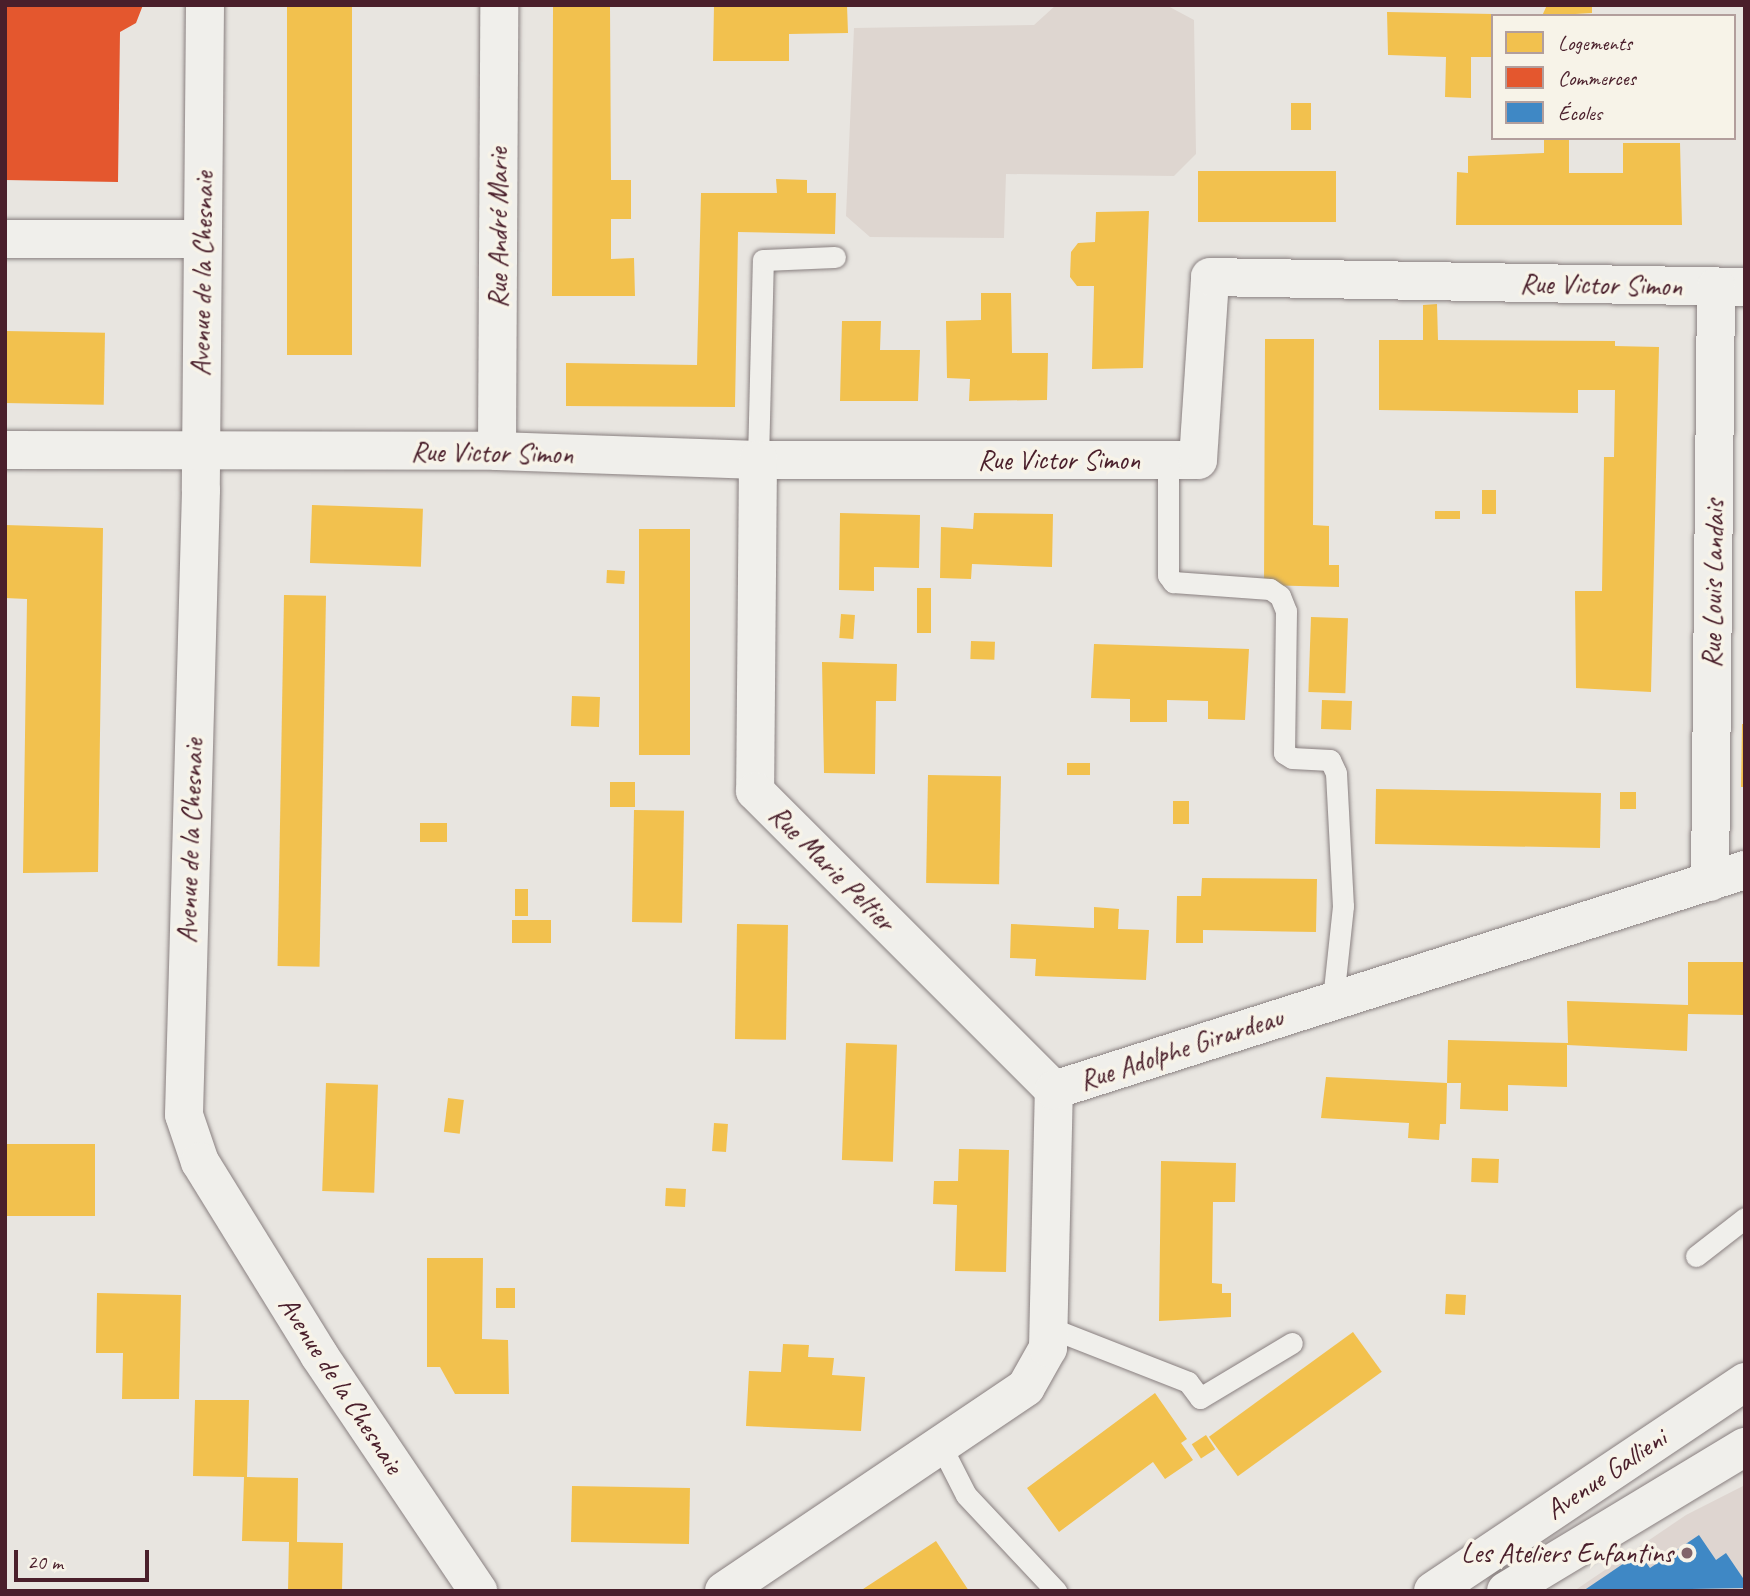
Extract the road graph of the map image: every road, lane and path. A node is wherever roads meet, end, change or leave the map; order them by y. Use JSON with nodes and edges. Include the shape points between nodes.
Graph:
{"nodes":[{"id":1,"x":205,"y":5,"type":"edge"},
{"id":2,"x":499,"y":5,"type":"edge"},
{"id":3,"x":5,"y":239,"type":"edge"},
{"id":4,"x":200,"y":239,"type":"junction"},
{"id":5,"x":835,"y":257,"type":"dead end"},
{"id":6,"x":1730,"y":287,"type":"edge"},
{"id":7,"x":5,"y":450,"type":"edge"},
{"id":8,"x":496,"y":451,"type":"junction"},
{"id":9,"x":201,"y":452,"type":"junction"},
{"id":10,"x":758,"y":460,"type":"junction"},
{"id":11,"x":1168,"y":460,"type":"junction"},
{"id":12,"x":1727,"y":876,"type":"edge"},
{"id":13,"x":1333,"y":1000,"type":"junction"},
{"id":14,"x":1054,"y":1090,"type":"junction"},
{"id":15,"x":1745,"y":1217,"type":"edge"},
{"id":16,"x":1696,"y":1256,"type":"dead end"},
{"id":17,"x":1048,"y":1327,"type":"junction"},
{"id":18,"x":1293,"y":1343,"type":"dead end"},
{"id":19,"x":1745,"y":1382,"type":"edge"},
{"id":20,"x":940,"y":1444,"type":"junction"},
{"id":21,"x":1745,"y":1447,"type":"edge"},
{"id":22,"x":478,"y":1591,"type":"edge"},
{"id":23,"x":724,"y":1591,"type":"edge"},
{"id":24,"x":1056,"y":1591,"type":"edge"},
{"id":25,"x":1433,"y":1591,"type":"edge"},
{"id":26,"x":1506,"y":1591,"type":"edge"}],
"edges":[{"from":1,"to":4,"type":"street","name":"Avenue de la Chesnaie"},
{"from":2,"to":8,"type":"street","name":"Rue André Marie"},
{"from":3,"to":4,"type":"street"},
{"from":4,"to":9,"type":"street","name":"Avenue de la Chesnaie"},
{"from":5,"to":10,"type":"lane","via":[[763,260]]},
{"from":6,"to":11,"type":"street","name":"Rue Victor Simon","via":[[1210,277],[1198,460]]},
{"from":6,"to":12,"type":"street","name":"Rue Louis Landais"},
{"from":7,"to":9,"type":"street","name":"Rue Victor Simon"},
{"from":8,"to":9,"type":"street","name":"Rue Victor Simon"},
{"from":8,"to":10,"type":"street","name":"Rue Victor Simon"},
{"from":9,"to":22,"type":"street","name":"Avenue de la Chesnaie","via":[[184,1115],[200,1162],[319,1355]]},
{"from":10,"to":11,"type":"street","name":"Rue Victor Simon"},
{"from":10,"to":14,"type":"street","name":"Rue Marie Peltier","via":[[755,791]]},
{"from":11,"to":13,"type":"lane","via":[[1168,575],[1173,582],[1270,589],[1280,596],[1286,611],[1284,752],[1292,758],[1330,760],[1336,773],[1343,906]]},
{"from":12,"to":13,"type":"street","name":"Rue Adolphe Girardeau"},
{"from":13,"to":14,"type":"street","name":"Rue Adolphe Girardeau"},
{"from":14,"to":17,"type":"street","name":"Rue Adolphe Girardeau"},
{"from":15,"to":16,"type":"lane"},
{"from":17,"to":18,"type":"lane","via":[[1188,1381],[1200,1398]]},
{"from":17,"to":20,"type":"street","name":"Rue Adolphe Girardeau","via":[[1048,1348],[1026,1387]]},
{"from":19,"to":25,"type":"street","name":"Avenue Gallieni"},
{"from":20,"to":23,"type":"street","name":"Rue Adolphe Girardeau"},
{"from":20,"to":24,"type":"lane","via":[[966,1495]]},
{"from":21,"to":26,"type":"street","name":"Avenue Gallieni"}]}
